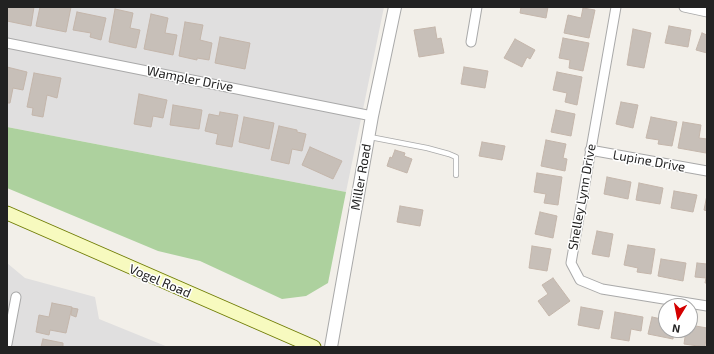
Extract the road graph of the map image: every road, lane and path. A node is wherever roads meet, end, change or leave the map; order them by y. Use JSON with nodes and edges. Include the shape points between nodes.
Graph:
{"nodes":[{"id":1,"x":394,"y":7,"type":"edge"},
{"id":2,"x":477,"y":7,"type":"edge"},
{"id":3,"x":616,"y":7,"type":"edge"},
{"id":4,"x":684,"y":7,"type":"edge"},
{"id":5,"x":707,"y":12,"type":"edge"},
{"id":6,"x":471,"y":42,"type":"dead end"},
{"id":7,"x":7,"y":43,"type":"edge"},
{"id":8,"x":372,"y":116,"type":"junction"},
{"id":9,"x":368,"y":137,"type":"junction"},
{"id":10,"x":590,"y":150,"type":"junction"},
{"id":11,"x":707,"y":171,"type":"edge"},
{"id":12,"x":456,"y":175,"type":"dead end"},
{"id":13,"x":7,"y":213,"type":"edge"},
{"id":14,"x":16,"y":298,"type":"dead end"},
{"id":15,"x":707,"y":306,"type":"edge"},
{"id":16,"x":7,"y":344,"type":"edge"},
{"id":17,"x":314,"y":347,"type":"edge"},
{"id":18,"x":331,"y":347,"type":"edge"}],
"edges":[{"from":1,"to":8,"type":"street","name":"Miller Road"},
{"from":2,"to":6,"type":"street"},
{"from":3,"to":10,"type":"street","name":"Shelley Lynn Drive"},
{"from":4,"to":5,"type":"street"},
{"from":7,"to":8,"type":"street","name":"Wampler Drive"},
{"from":8,"to":9,"type":"street","name":"Miller Road"},
{"from":9,"to":12,"type":"lane","via":[[427,148],[456,157]]},
{"from":9,"to":18,"type":"street","name":"Miller Road"},
{"from":10,"to":11,"type":"street","name":"Lupine Drive"},
{"from":10,"to":15,"type":"street","name":"Shelley Lynn Drive","via":[[571,263],[580,280],[602,289]]},
{"from":13,"to":17,"type":"main road","name":"Vogel Road"},
{"from":14,"to":16,"type":"street"}]}
